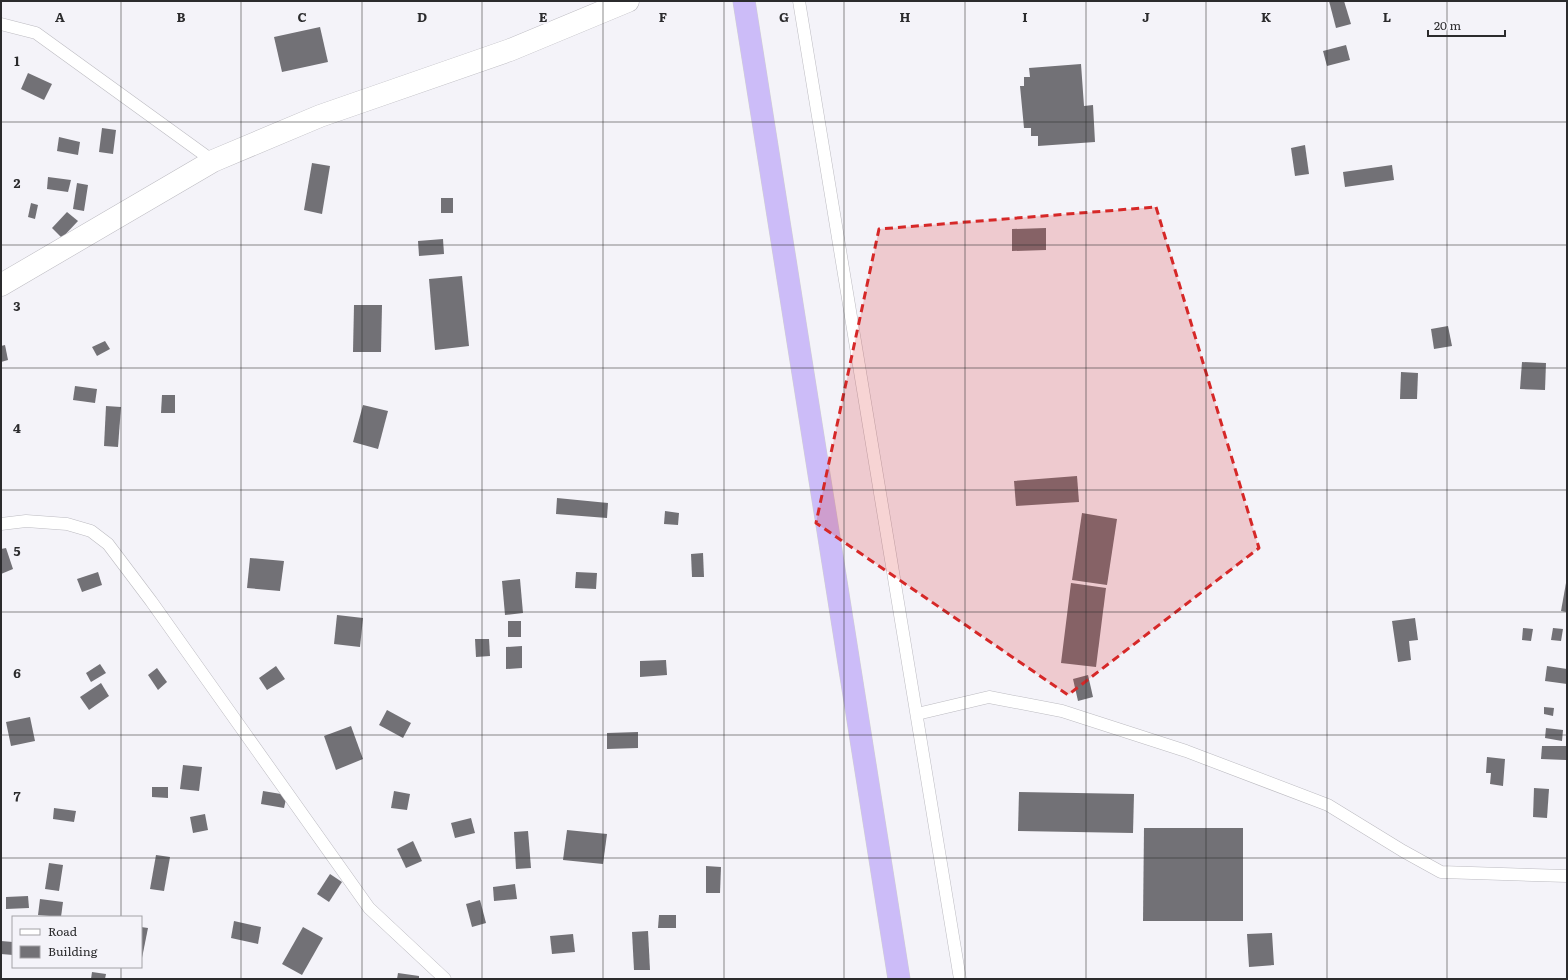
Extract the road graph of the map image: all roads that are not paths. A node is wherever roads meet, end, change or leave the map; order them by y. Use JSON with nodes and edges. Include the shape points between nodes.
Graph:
{"nodes":[{"id":1,"x":628,"y":1,"type":"edge"},
{"id":2,"x":744,"y":1,"type":"edge"},
{"id":3,"x":799,"y":1,"type":"edge"},
{"id":4,"x":1,"y":24,"type":"edge"},
{"id":5,"x":213,"y":162,"type":"junction"},
{"id":6,"x":1,"y":286,"type":"edge"},
{"id":7,"x":1,"y":524,"type":"edge"},
{"id":8,"x":917,"y":714,"type":"junction"},
{"id":9,"x":1567,"y":876,"type":"edge"},
{"id":10,"x":445,"y":979,"type":"edge"},
{"id":11,"x":899,"y":979,"type":"edge"},
{"id":12,"x":960,"y":979,"type":"edge"}],
"edges":[{"from":1,"to":5,"type":"street","via":[[510,50],[320,116]]},
{"from":2,"to":11,"type":"highway"},
{"from":3,"to":8,"type":"lane"},
{"from":4,"to":5,"type":"lane","via":[[36,32]]},
{"from":5,"to":6,"type":"street"},
{"from":7,"to":10,"type":"lane","via":[[26,521],[68,524],[91,531],[108,544],[156,607],[369,908]]},
{"from":8,"to":9,"type":"lane","via":[[989,697],[1062,711],[1186,751],[1328,805],[1441,872]]},
{"from":8,"to":12,"type":"lane"}]}
